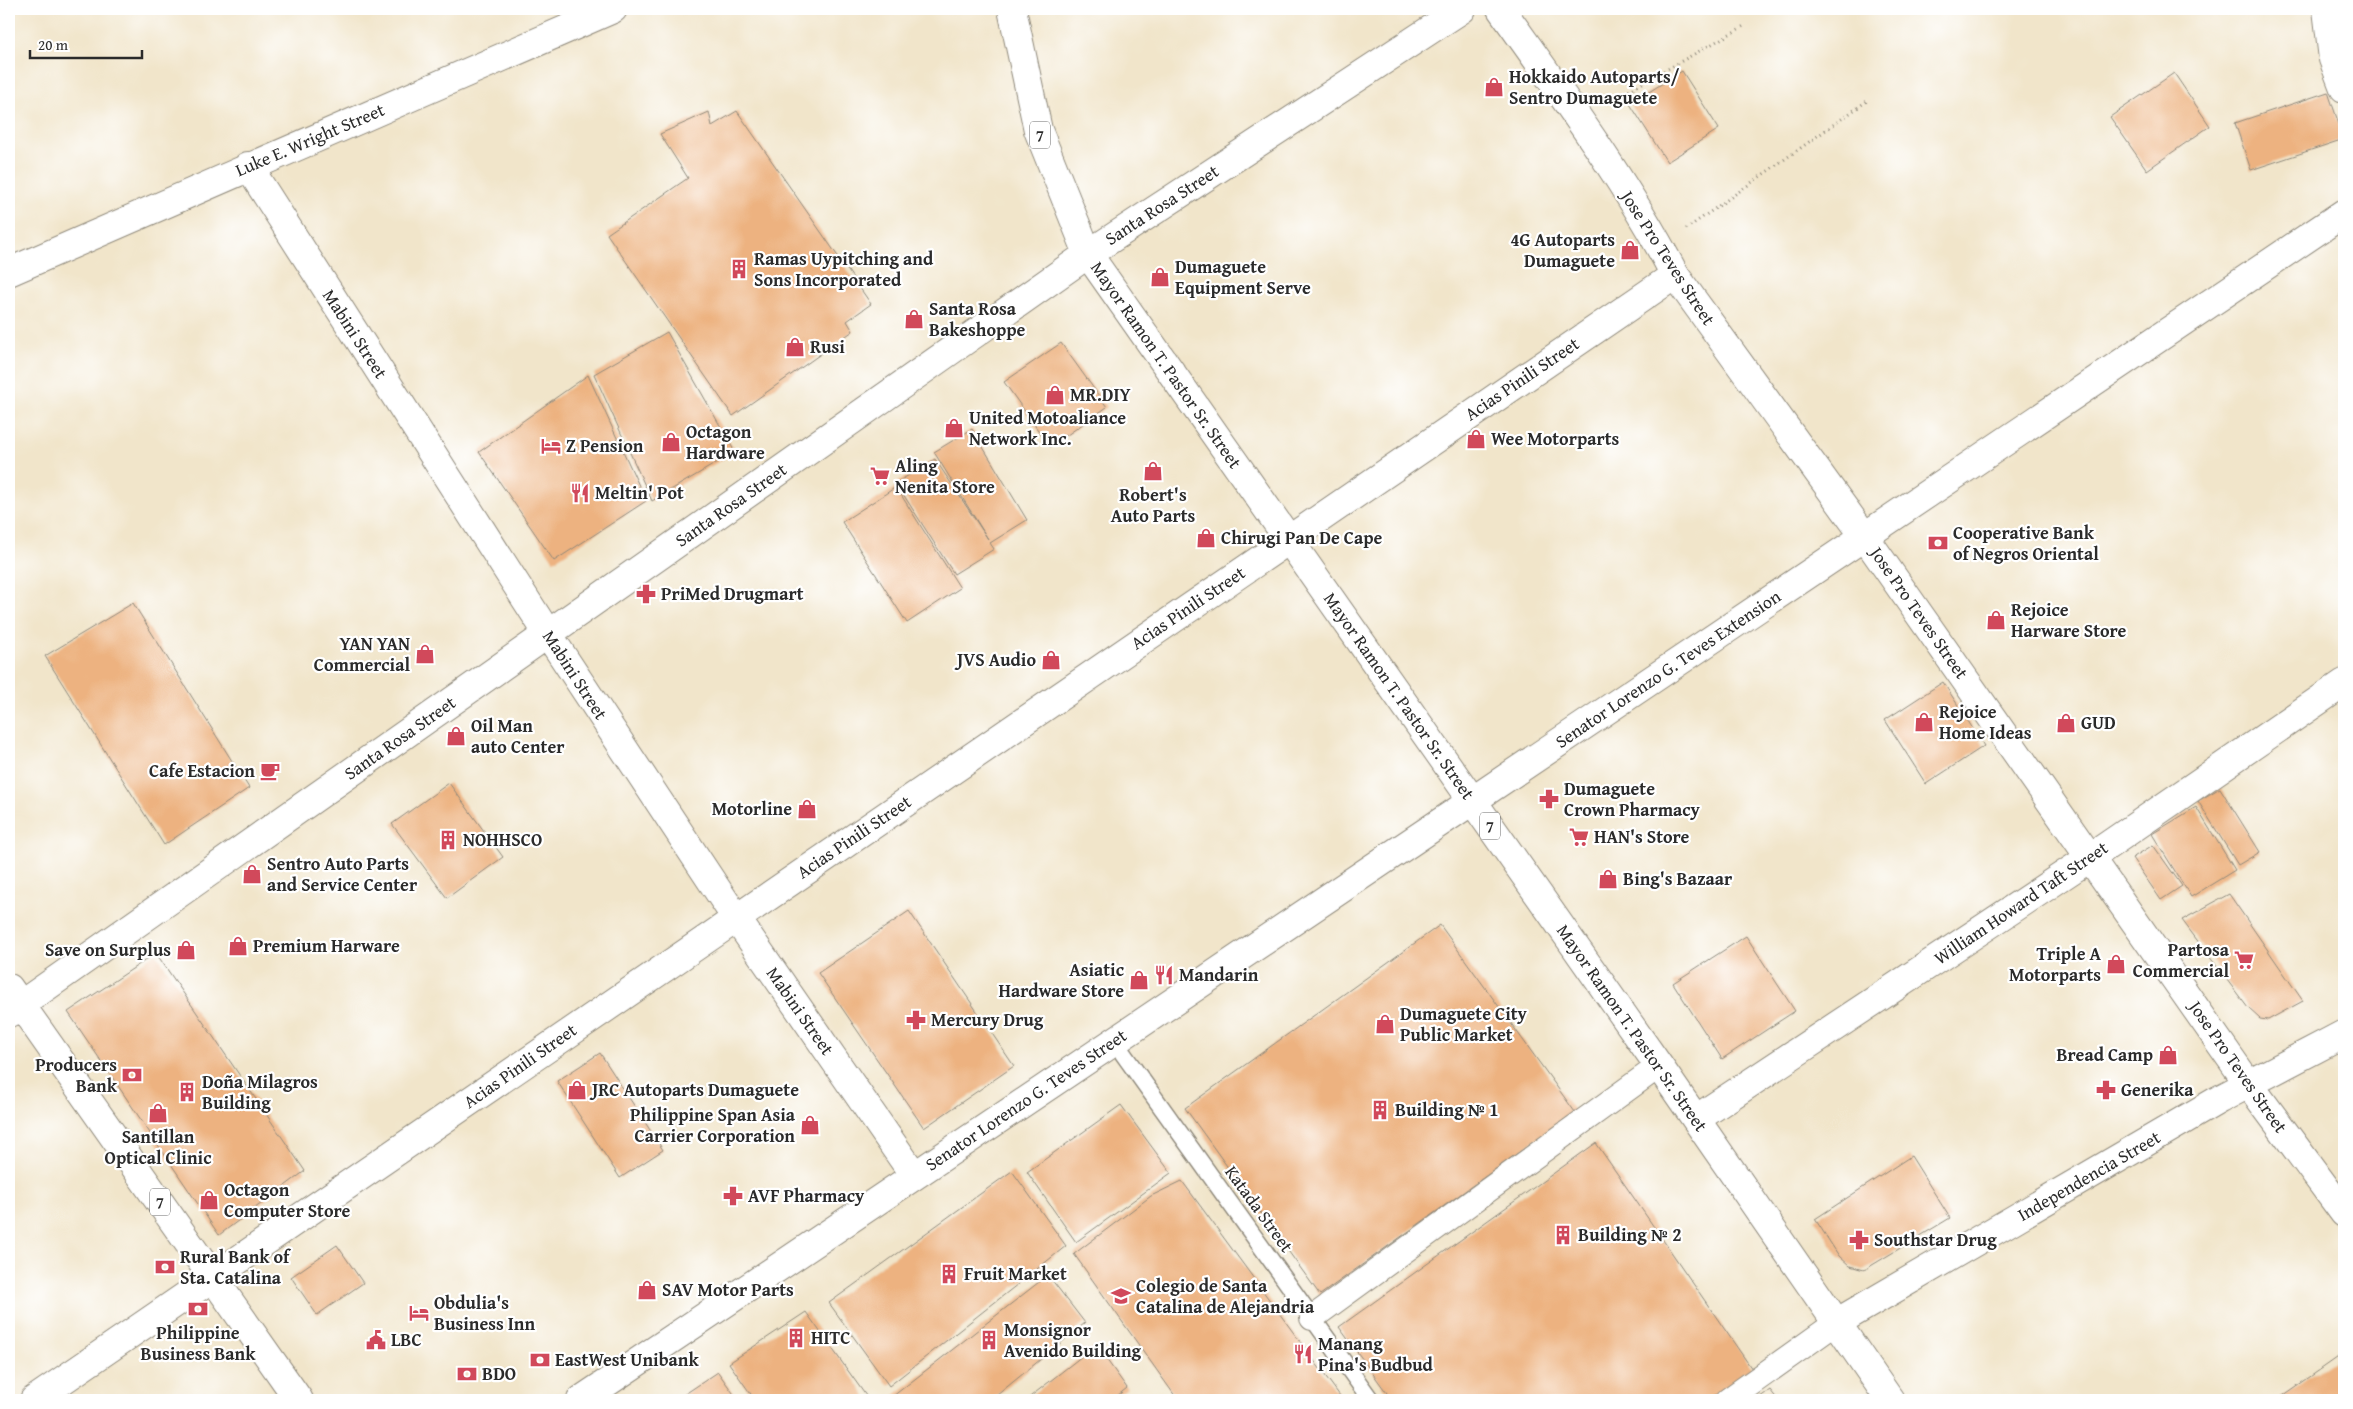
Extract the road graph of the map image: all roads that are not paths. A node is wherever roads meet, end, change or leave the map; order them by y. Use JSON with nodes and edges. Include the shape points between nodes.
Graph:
{"nodes":[{"id":1,"x":613,"y":9,"type":"edge"},
{"id":2,"x":1012,"y":9,"type":"edge"},
{"id":3,"x":1462,"y":9,"type":"edge"},
{"id":4,"x":1501,"y":9,"type":"edge"},
{"id":5,"x":2327,"y":9,"type":"edge"},
{"id":6,"x":2344,"y":88,"type":"edge"},
{"id":7,"x":248,"y":166,"type":"junction"},
{"id":8,"x":2344,"y":213,"type":"edge"},
{"id":9,"x":1088,"y":254,"type":"junction"},
{"id":10,"x":9,"y":272,"type":"edge"},
{"id":11,"x":1675,"y":275,"type":"junction"},
{"id":12,"x":1864,"y":537,"type":"junction"},
{"id":13,"x":1288,"y":540,"type":"junction"},
{"id":14,"x":548,"y":634,"type":"junction"},
{"id":15,"x":2344,"y":683,"type":"edge"},
{"id":16,"x":1472,"y":801,"type":"junction"},
{"id":17,"x":2091,"y":857,"type":"junction"},
{"id":18,"x":736,"y":918,"type":"junction"},
{"id":19,"x":13,"y":1002,"type":"edge"},
{"id":20,"x":2344,"y":1034,"type":"edge"},
{"id":21,"x":1114,"y":1041,"type":"junction"},
{"id":22,"x":1660,"y":1066,"type":"junction"},
{"id":23,"x":2248,"y":1083,"type":"junction"},
{"id":24,"x":1696,"y":1119,"type":"junction"},
{"id":25,"x":914,"y":1175,"type":"junction"},
{"id":26,"x":2344,"y":1213,"type":"edge"},
{"id":27,"x":214,"y":1277,"type":"junction"},
{"id":28,"x":1312,"y":1318,"type":"junction"},
{"id":29,"x":1836,"y":1323,"type":"junction"},
{"id":30,"x":34,"y":1400,"type":"edge"},
{"id":31,"x":299,"y":1400,"type":"edge"},
{"id":32,"x":581,"y":1400,"type":"edge"},
{"id":33,"x":1371,"y":1400,"type":"edge"},
{"id":34,"x":1728,"y":1400,"type":"edge"},
{"id":35,"x":1890,"y":1400,"type":"edge"}],
"edges":[{"from":1,"to":7,"type":"street","name":"Luke E. Wright Street"},
{"from":2,"to":9,"type":"street","name":"Mayor Ramon T. Pastor Sr. Street","number":"7","via":[[1038,130]]},
{"from":3,"to":9,"type":"street","name":"Santa Rosa Street"},
{"from":4,"to":11,"type":"street","name":"Jose Pro Teves Street","via":[[1579,118]]},
{"from":5,"to":6,"type":"street","via":[[2333,58]]},
{"from":7,"to":10,"type":"street","name":"Luke E. Wright Street"},
{"from":7,"to":14,"type":"street","name":"Mabini Street"},
{"from":8,"to":12,"type":"street","name":"Senator Lorenzo G. Teves Extension"},
{"from":9,"to":13,"type":"street","name":"Mayor Ramon T. Pastor Sr. Street","number":"7"},
{"from":9,"to":14,"type":"street","name":"Santa Rosa Street"},
{"from":11,"to":12,"type":"street","name":"Jose Pro Teves Street"},
{"from":11,"to":13,"type":"street","name":"Acias Pinili Street"},
{"from":12,"to":16,"type":"street","name":"Senator Lorenzo G. Teves Extension"},
{"from":12,"to":17,"type":"street","name":"Jose Pro Teves Street"},
{"from":13,"to":16,"type":"street","name":"Mayor Ramon T. Pastor Sr. Street","number":"7"},
{"from":13,"to":18,"type":"street","name":"Acias Pinili Street"},
{"from":14,"to":18,"type":"street","name":"Mabini Street"},
{"from":14,"to":19,"type":"street","name":"Santa Rosa Street"},
{"from":15,"to":17,"type":"street","name":"William Howard Taft Street"},
{"from":16,"to":21,"type":"street","name":"Senator Lorenzo G. Teves Street"},
{"from":16,"to":22,"type":"street","name":"Mayor Ramon T. Pastor Sr. Street","number":"7"},
{"from":17,"to":23,"type":"street","name":"Jose Pro Teves Street"},
{"from":17,"to":24,"type":"street","name":"William Howard Taft Street"},
{"from":18,"to":25,"type":"street","name":"Mabini Street"},
{"from":18,"to":27,"type":"street","name":"Acias Pinili Street"},
{"from":19,"to":27,"type":"street","number":"7"},
{"from":20,"to":23,"type":"street","name":"Independencia Street"},
{"from":21,"to":25,"type":"street","name":"Senator Lorenzo G. Teves Street"},
{"from":21,"to":28,"type":"lane","name":"Katada Street"},
{"from":22,"to":24,"type":"street","name":"Mayor Ramon T. Pastor Sr. Street","number":"7"},
{"from":22,"to":28,"type":"street"},
{"from":23,"to":26,"type":"street","name":"Jose Pro Teves Street"},
{"from":23,"to":29,"type":"street","name":"Independencia Street"},
{"from":24,"to":29,"type":"street","name":"Mayor Ramon T. Pastor Sr. Street","number":"7"},
{"from":25,"to":32,"type":"street","name":"Senator Lorenzo G. Teves Street"},
{"from":27,"to":30,"type":"street","name":"Acias Pinili Street"},
{"from":27,"to":31,"type":"street","number":"7"},
{"from":28,"to":33,"type":"lane","name":"Katada Street"},
{"from":29,"to":34,"type":"street"},
{"from":29,"to":35,"type":"street","name":"Mayor Ramon T. Pastor Sr. Street","number":"7"}]}
